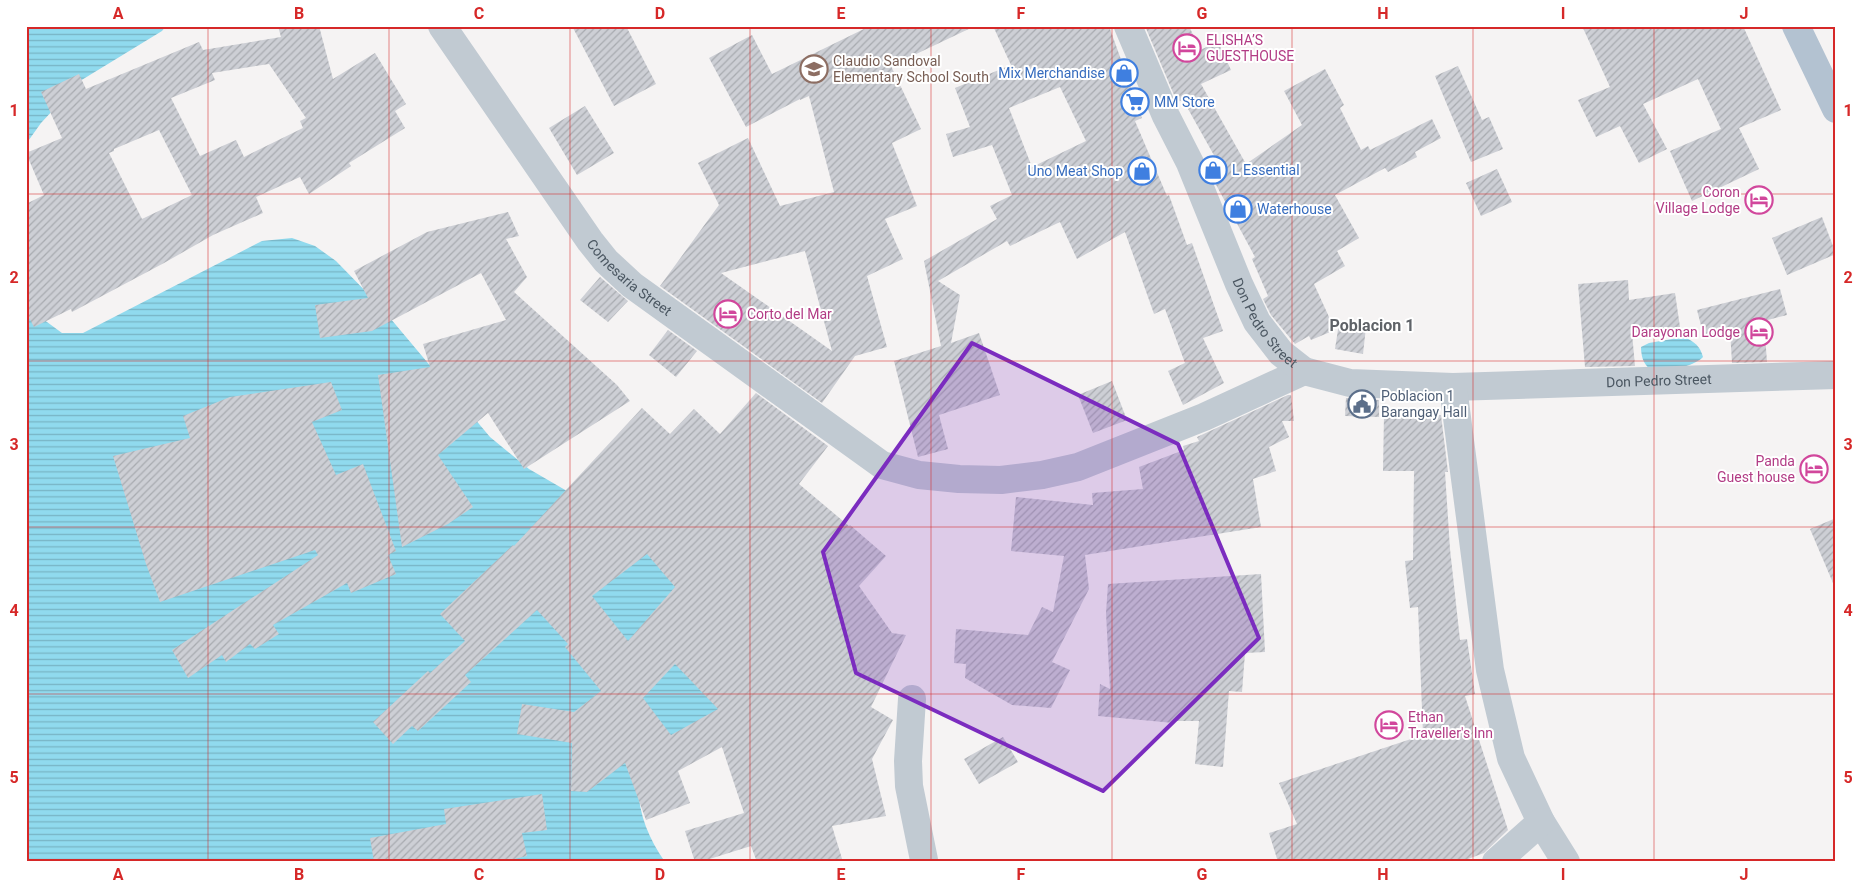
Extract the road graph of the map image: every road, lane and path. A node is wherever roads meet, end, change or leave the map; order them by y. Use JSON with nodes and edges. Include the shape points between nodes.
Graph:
{"nodes":[{"id":1,"x":442,"y":26,"type":"edge"},
{"id":2,"x":1128,"y":26,"type":"edge"},
{"id":3,"x":1796,"y":26,"type":"edge"},
{"id":4,"x":1836,"y":109,"type":"edge"},
{"id":5,"x":1304,"y":371,"type":"junction"},
{"id":6,"x":1836,"y":375,"type":"edge"},
{"id":7,"x":1453,"y":387,"type":"junction"},
{"id":8,"x":912,"y":699,"type":"dead end"},
{"id":9,"x":1541,"y":822,"type":"junction"},
{"id":10,"x":925,"y":861,"type":"edge"},
{"id":11,"x":1496,"y":862,"type":"edge"},
{"id":12,"x":1566,"y":862,"type":"edge"}],
"edges":[{"from":1,"to":5,"type":"street","name":"Comesaria Street","via":[[606,261],[632,285],[882,465],[919,475],[958,480],[1001,480],[1078,467],[1204,417]]},
{"from":2,"to":5,"type":"street","name":"Don Pedro Street","via":[[1257,322],[1282,353]]},
{"from":3,"to":4,"type":"main road"},
{"from":5,"to":7,"type":"street","name":"Don Pedro Street","via":[[1350,384]]},
{"from":6,"to":7,"type":"street","name":"Don Pedro Street"},
{"from":7,"to":9,"type":"street","via":[[1490,670],[1511,758]]},
{"from":8,"to":10,"type":"street","via":[[909,786]]},
{"from":9,"to":11,"type":"street"},
{"from":9,"to":12,"type":"street"}]}
